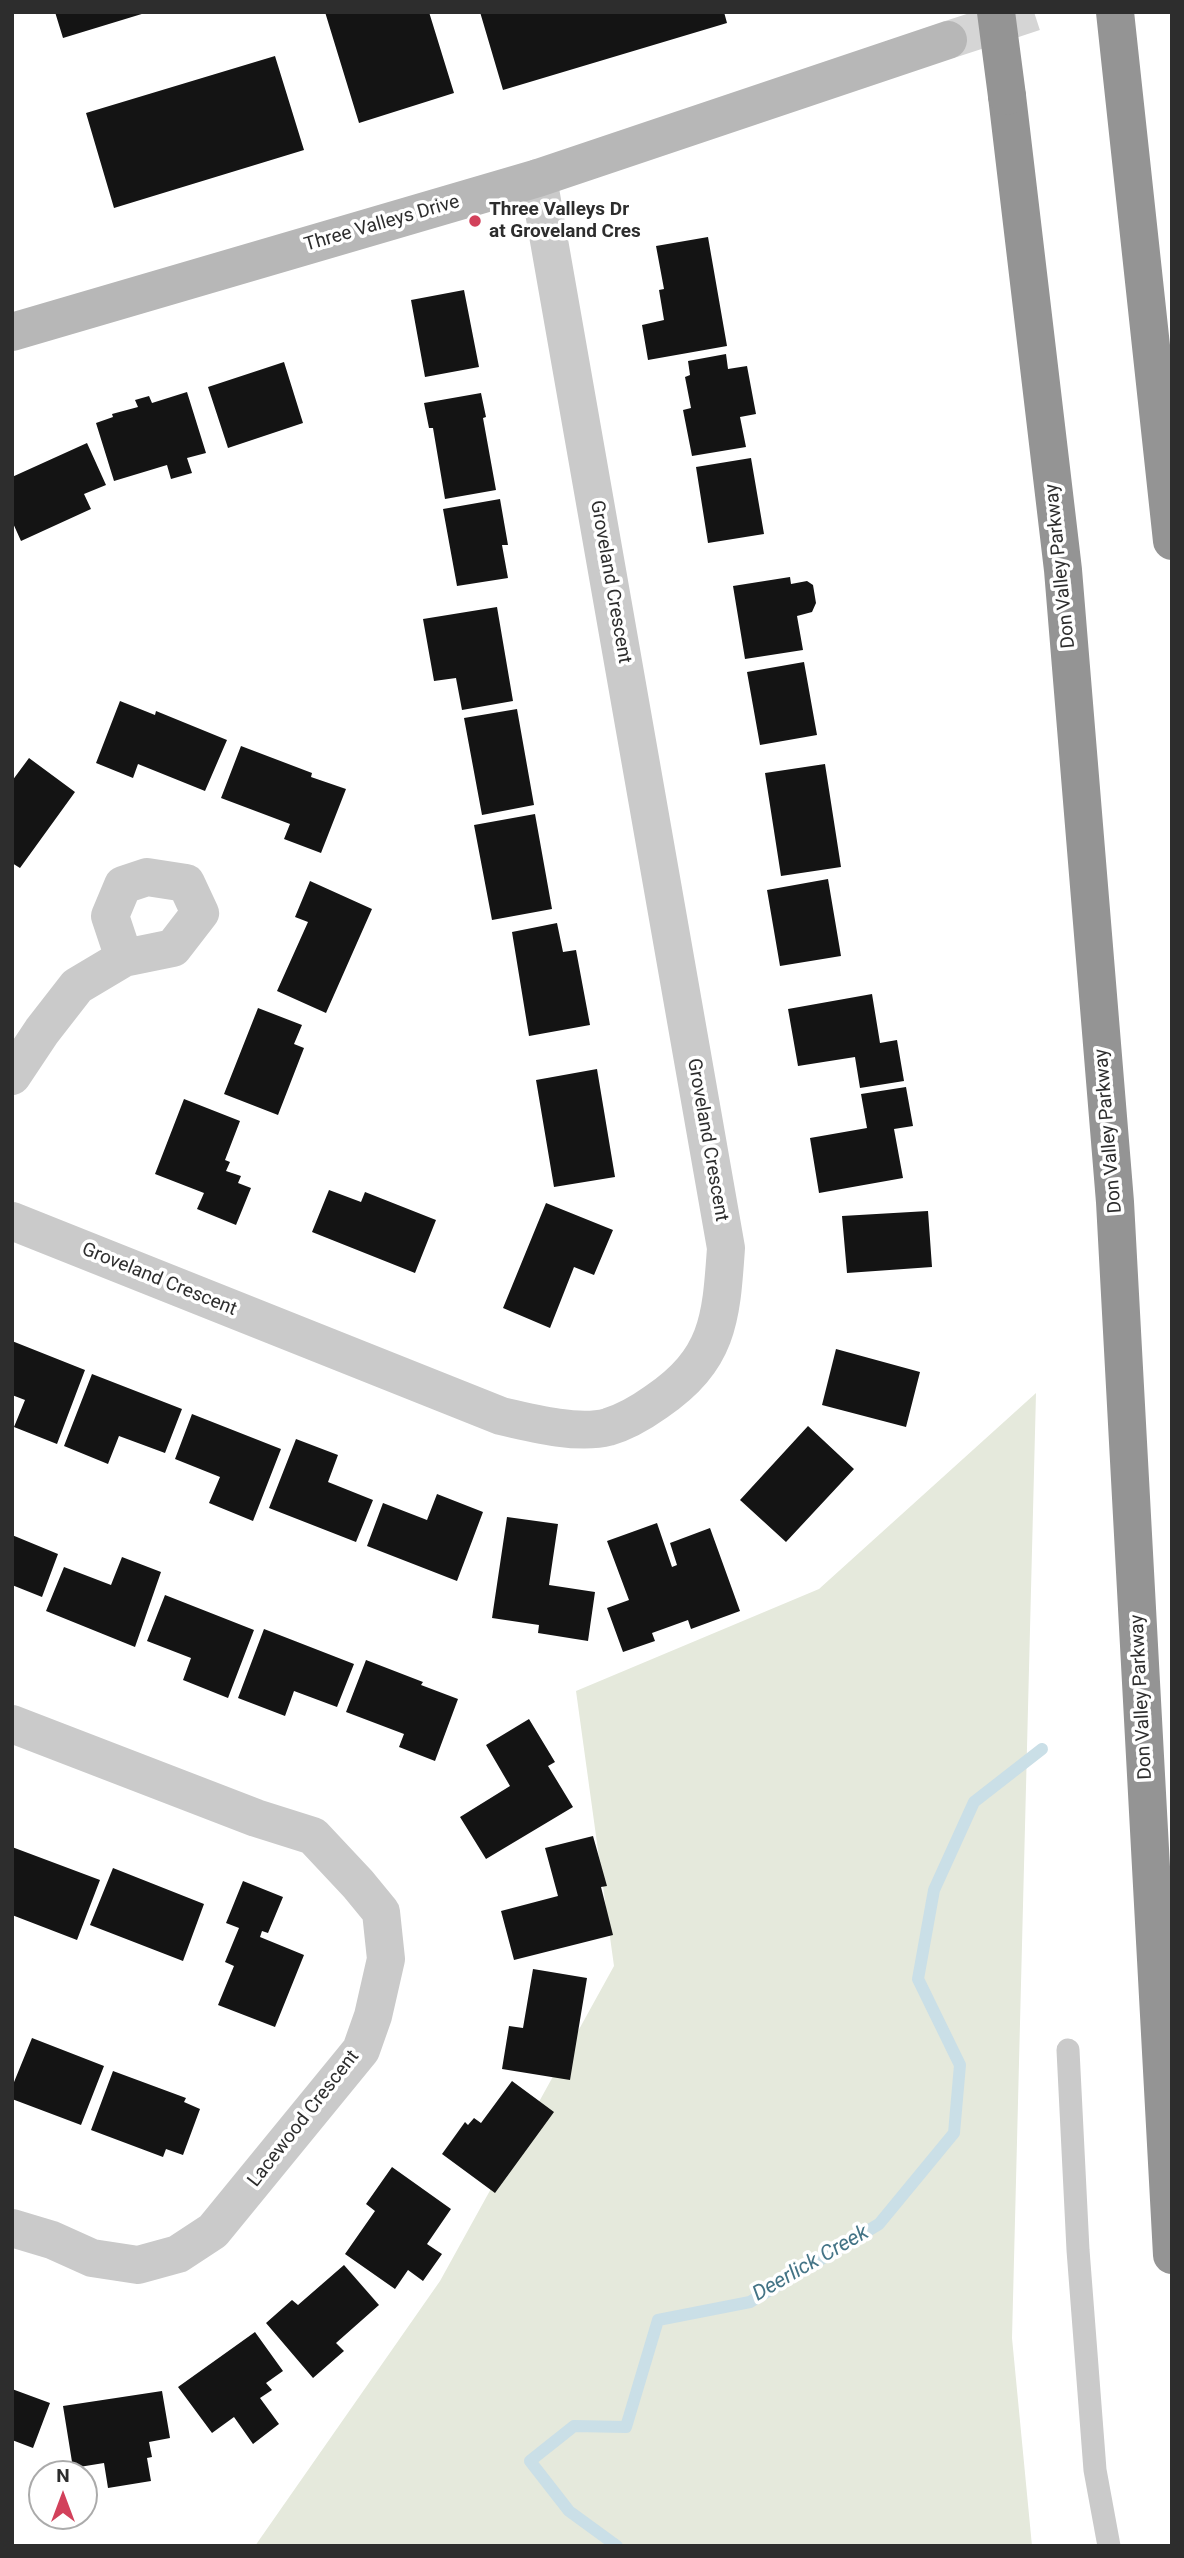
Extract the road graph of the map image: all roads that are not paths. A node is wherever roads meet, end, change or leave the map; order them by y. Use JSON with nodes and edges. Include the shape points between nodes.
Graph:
{"nodes":[{"id":1,"x":996,"y":12,"type":"edge"},
{"id":2,"x":1115,"y":12,"type":"edge"},
{"id":3,"x":948,"y":40,"type":"tunnel mouth"},
{"id":4,"x":538,"y":178,"type":"junction"},
{"id":5,"x":12,"y":332,"type":"edge"},
{"id":6,"x":1172,"y":541,"type":"edge"},
{"id":7,"x":124,"y":958,"type":"dead end"},
{"id":8,"x":12,"y":1076,"type":"edge"},
{"id":9,"x":12,"y":1221,"type":"edge"},
{"id":10,"x":12,"y":1724,"type":"edge"},
{"id":11,"x":1068,"y":2050,"type":"dead end"},
{"id":12,"x":12,"y":2228,"type":"edge"},
{"id":13,"x":1172,"y":2255,"type":"edge"},
{"id":14,"x":1109,"y":2546,"type":"edge"}],
"edges":[{"from":1,"to":13,"type":"highway","name":"Don Valley Parkway","bridge":true,"via":[[1063,570],[1115,1202]]},
{"from":2,"to":6,"type":"highway"},
{"from":3,"to":4,"type":"street","name":"Three Valleys Drive"},
{"from":4,"to":5,"type":"street","name":"Three Valleys Drive"},
{"from":4,"to":9,"type":"street","name":"Groveland Crescent","via":[[726,1248],[716,1326],[702,1361],[679,1386],[644,1411],[607,1427],[558,1429],[501,1416]]},
{"from":7,"to":8,"type":"street","via":[[77,986]]},
{"from":10,"to":12,"type":"street","name":"Lacewood Crescent","via":[[313,1836],[381,1912],[386,1959],[360,2050],[213,2231],[178,2254],[138,2264],[92,2258]]},
{"from":11,"to":14,"type":"lane","via":[[1095,2470]]}]}
